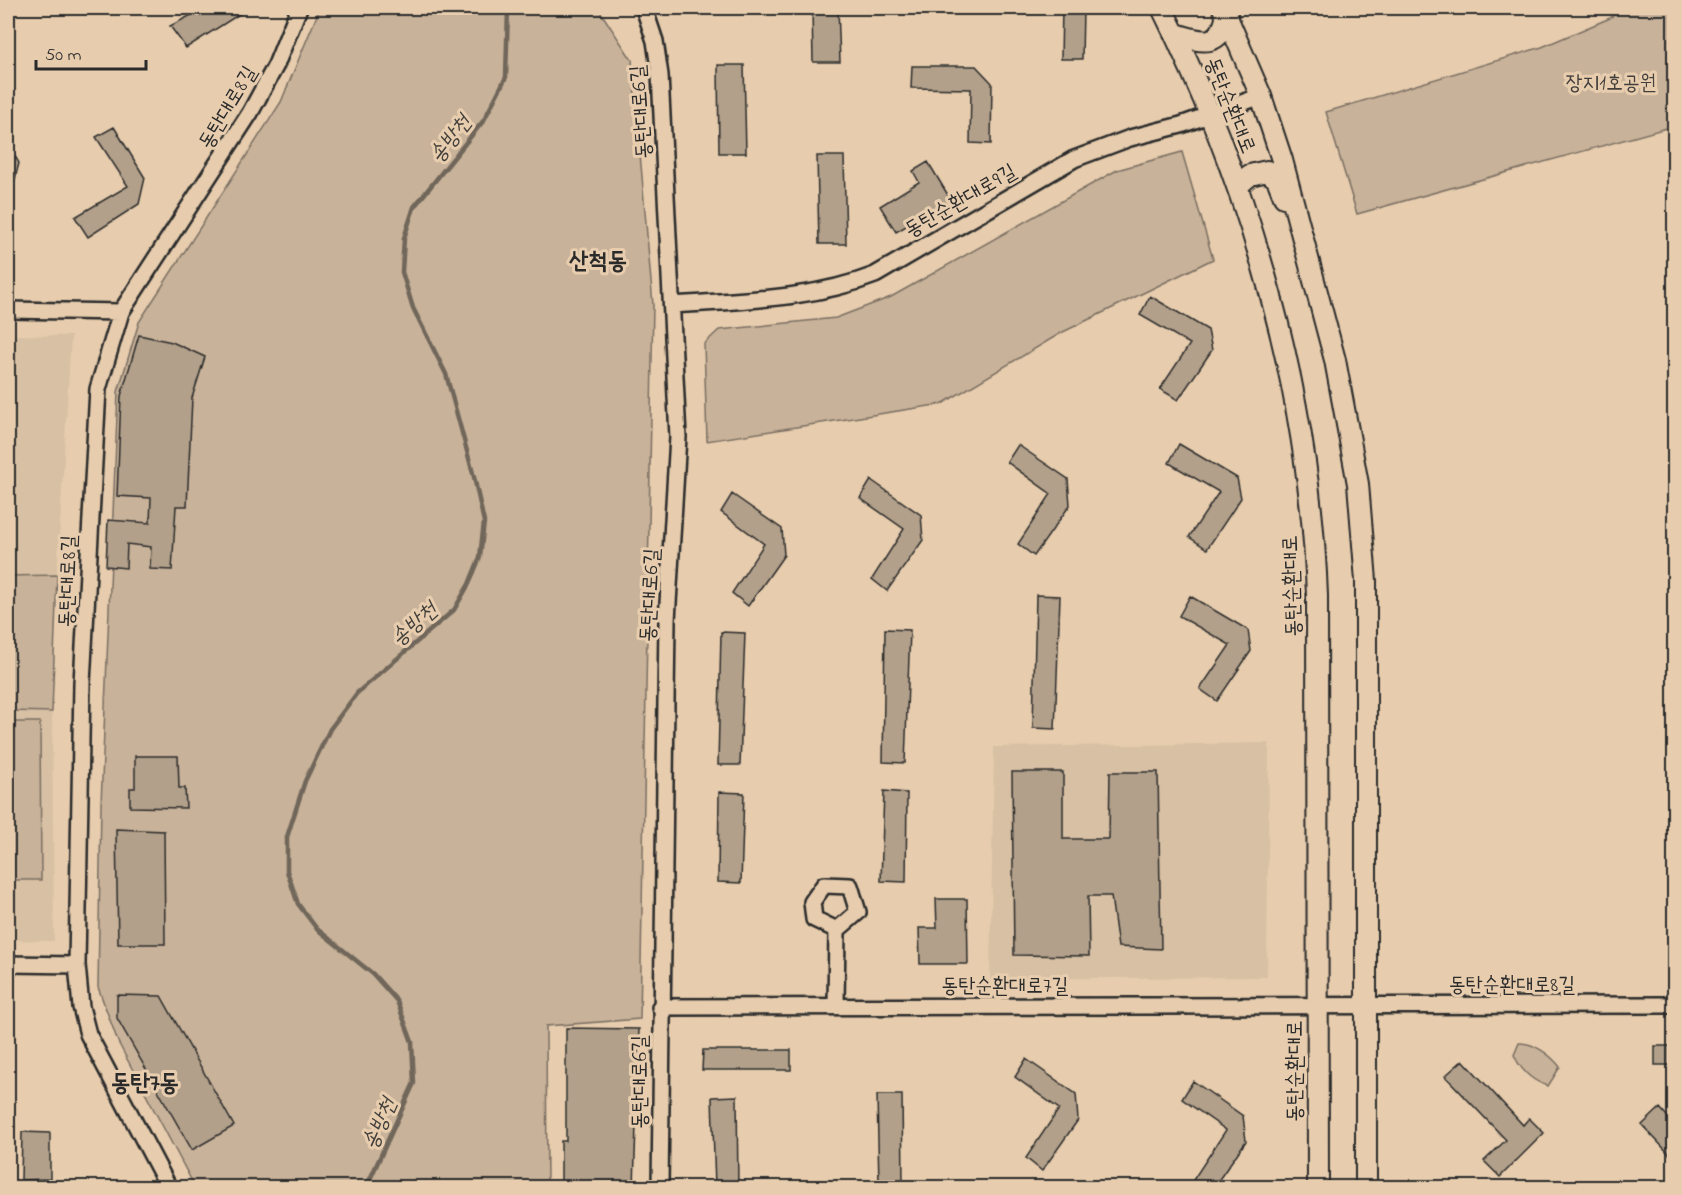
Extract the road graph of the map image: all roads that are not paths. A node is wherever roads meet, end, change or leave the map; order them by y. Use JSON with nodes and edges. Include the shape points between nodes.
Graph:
{"nodes":[{"id":1,"x":299,"y":8,"type":"edge"},
{"id":2,"x":644,"y":8,"type":"edge"},
{"id":3,"x":1162,"y":8,"type":"edge"},
{"id":4,"x":1225,"y":11,"type":"edge"},
{"id":5,"x":1176,"y":34,"type":"junction"},
{"id":6,"x":1261,"y":96,"type":"junction"},
{"id":7,"x":1211,"y":115,"type":"junction"},
{"id":8,"x":1237,"y":186,"type":"junction"},
{"id":9,"x":1304,"y":240,"type":"junction"},
{"id":10,"x":673,"y":305,"type":"junction"},
{"id":11,"x":8,"y":310,"type":"edge"},
{"id":12,"x":121,"y":312,"type":"junction"},
{"id":13,"x":837,"y":930,"type":"dead end"},
{"id":14,"x":8,"y":964,"type":"edge"},
{"id":15,"x":77,"y":965,"type":"junction"},
{"id":16,"x":1317,"y":1005,"type":"junction"},
{"id":17,"x":1358,"y":1005,"type":"junction"},
{"id":18,"x":1674,"y":1005,"type":"edge"},
{"id":19,"x":837,"y":1006,"type":"junction"},
{"id":20,"x":660,"y":1007,"type":"junction"},
{"id":21,"x":169,"y":1188,"type":"edge"},
{"id":22,"x":660,"y":1188,"type":"edge"},
{"id":23,"x":1318,"y":1188,"type":"edge"},
{"id":24,"x":1366,"y":1188,"type":"edge"}],
"edges":[{"from":1,"to":12,"type":"street","name":"동탄대로8길","via":[[276,65],[250,113]]},
{"from":2,"to":10,"type":"street","name":"동탄대로6길","via":[[655,41],[660,75]]},
{"from":3,"to":5,"type":"main road","name":"동탄순환대로"},
{"from":4,"to":5,"type":"main road","via":[[1224,29],[1218,37],[1195,41]]},
{"from":4,"to":6,"type":"main road","name":"동탄순환대로"},
{"from":5,"to":7,"type":"main road","name":"동탄순환대로"},
{"from":6,"to":7,"type":"street","name":"동탄순환대로9길"},
{"from":6,"to":9,"type":"main road","name":"동탄순환대로"},
{"from":7,"to":8,"type":"main road","name":"동탄순환대로"},
{"from":7,"to":10,"type":"street","name":"동탄순환대로9길","via":[[1074,159],[875,275],[844,287],[814,294]]},
{"from":8,"to":9,"type":"main road","via":[[1250,175],[1267,171],[1277,179]]},
{"from":8,"to":16,"type":"main road","name":"동탄순환대로","via":[[1288,371],[1311,505],[1317,596]]},
{"from":9,"to":17,"type":"main road","name":"동탄순환대로","via":[[1345,401],[1363,529],[1366,580]]},
{"from":10,"to":20,"type":"street","name":"동탄대로6길","via":[[678,453],[667,620]]},
{"from":11,"to":12,"type":"street"},
{"from":12,"to":15,"type":"street","name":"동탄대로8길","via":[[104,367],[95,416],[82,683]]},
{"from":13,"to":19,"type":"street"},
{"from":14,"to":15,"type":"street"},
{"from":15,"to":21,"type":"street","name":"동탄대로8길","via":[[88,1034]]},
{"from":16,"to":17,"type":"street","name":"동탄순환대로7길"},
{"from":16,"to":19,"type":"street","name":"동탄순환대로7길"},
{"from":16,"to":23,"type":"main road","name":"동탄순환대로"},
{"from":17,"to":18,"type":"street","name":"동탄순환대로8길"},
{"from":17,"to":24,"type":"main road","name":"동탄순환대로"},
{"from":19,"to":20,"type":"street","name":"동탄순환대로7길"},
{"from":20,"to":22,"type":"street","name":"동탄대로6길"}]}
